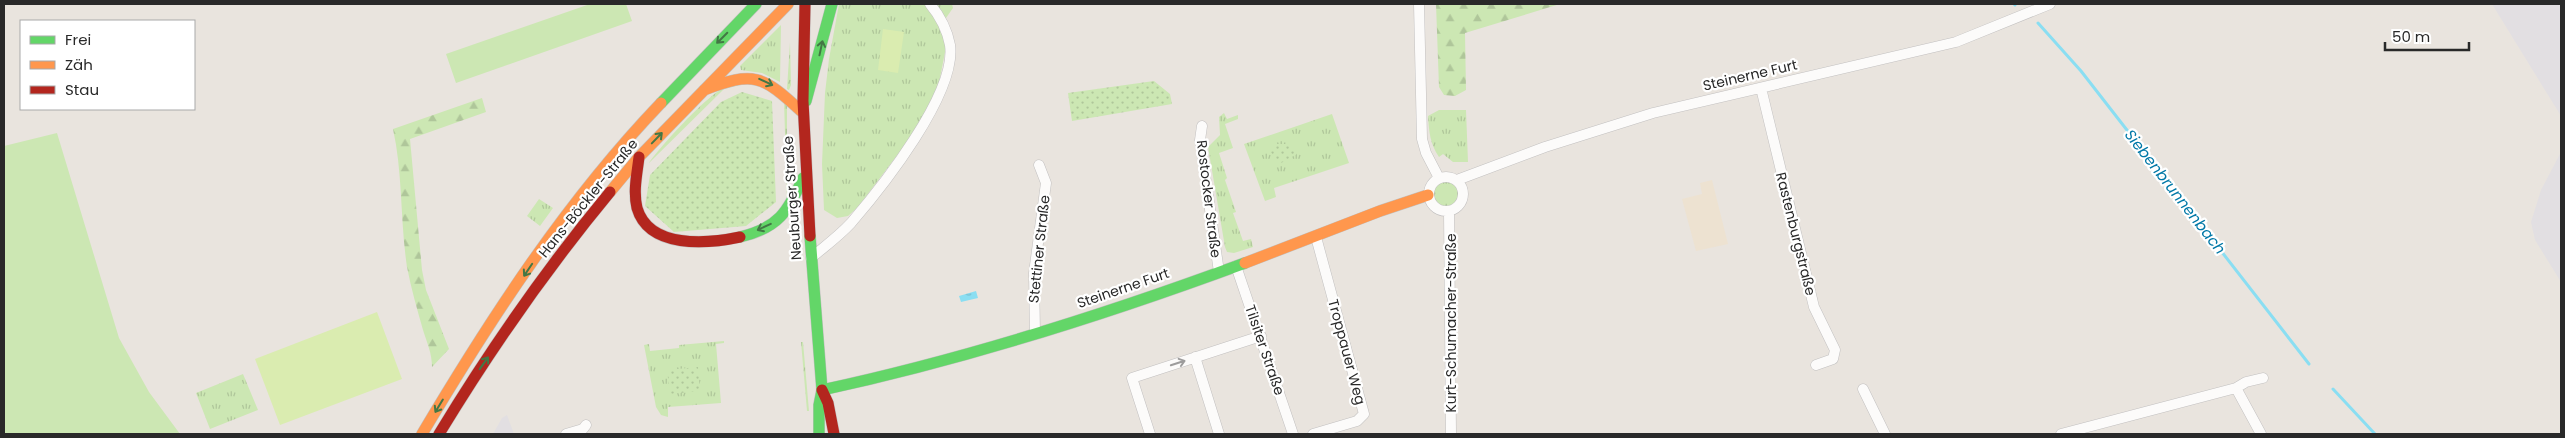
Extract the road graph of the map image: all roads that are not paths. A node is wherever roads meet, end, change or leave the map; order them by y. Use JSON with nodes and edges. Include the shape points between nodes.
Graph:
{"nodes":[{"id":1,"x":756,"y":4,"type":"edge"},
{"id":2,"x":788,"y":4,"type":"edge"},
{"id":3,"x":805,"y":4,"type":"edge"},
{"id":4,"x":832,"y":4,"type":"edge"},
{"id":5,"x":930,"y":4,"type":"edge"},
{"id":6,"x":1419,"y":4,"type":"edge"},
{"id":7,"x":2050,"y":4,"type":"edge"},
{"id":8,"x":1761,"y":88,"type":"junction"},
{"id":9,"x":703,"y":90,"type":"junction"},
{"id":10,"x":801,"y":111,"type":"junction"},
{"id":11,"x":1202,"y":126,"type":"dead end"},
{"id":12,"x":639,"y":157,"type":"junction"},
{"id":13,"x":1039,"y":165,"type":"dead end"},
{"id":14,"x":804,"y":177,"type":"junction"},
{"id":15,"x":1439,"y":178,"type":"junction"},
{"id":16,"x":1457,"y":180,"type":"junction"},
{"id":17,"x":1428,"y":195,"type":"junction"},
{"id":18,"x":1449,"y":211,"type":"junction"},
{"id":19,"x":1316,"y":237,"type":"junction"},
{"id":20,"x":811,"y":258,"type":"junction"},
{"id":21,"x":1236,"y":266,"type":"junction"},
{"id":22,"x":1218,"y":272,"type":"junction"},
{"id":23,"x":1035,"y":334,"type":"junction"},
{"id":24,"x":1261,"y":336,"type":"junction"},
{"id":25,"x":1195,"y":357,"type":"junction"},
{"id":26,"x":1816,"y":365,"type":"dead end"},
{"id":27,"x":2263,"y":378,"type":"dead end"},
{"id":28,"x":2236,"y":388,"type":"junction"},
{"id":29,"x":1863,"y":389,"type":"dead end"},
{"id":30,"x":822,"y":390,"type":"junction"},
{"id":31,"x":586,"y":425,"type":"dead end"},
{"id":32,"x":422,"y":434,"type":"edge"},
{"id":33,"x":439,"y":434,"type":"edge"},
{"id":34,"x":566,"y":434,"type":"edge"},
{"id":35,"x":819,"y":434,"type":"edge"},
{"id":36,"x":834,"y":434,"type":"edge"},
{"id":37,"x":1150,"y":434,"type":"edge"},
{"id":38,"x":1218,"y":434,"type":"edge"},
{"id":39,"x":1293,"y":434,"type":"edge"},
{"id":40,"x":1313,"y":434,"type":"edge"},
{"id":41,"x":1451,"y":434,"type":"edge"},
{"id":42,"x":1885,"y":434,"type":"edge"},
{"id":43,"x":2062,"y":434,"type":"edge"},
{"id":44,"x":2261,"y":434,"type":"edge"}],
"edges":[{"from":1,"to":32,"type":"street","name":"Hans-Böckler-Straße","one_way":true,"via":[[632,133],[551,235]]},
{"from":2,"to":9,"type":"street","name":"Hans-Böckler-Straße"},
{"from":3,"to":10,"type":"street","name":"Neuburger Straße"},
{"from":10,"to":4,"type":"street","one_way":true,"via":[[812,85]]},
{"from":5,"to":20,"type":"street","via":[[944,24],[950,46],[942,90],[923,126],[862,209],[850,224]]},
{"from":6,"to":15,"type":"street","via":[[1422,139]]},
{"from":7,"to":8,"type":"street","name":"Steinerne Furt","via":[[1956,42]]},
{"from":8,"to":16,"type":"street","name":"Steinerne Furt","via":[[1611,125]]},
{"from":8,"to":26,"type":"street","name":"Rastenburgstraße","via":[[1814,307],[1835,350],[1833,359]]},
{"from":9,"to":10,"type":"street","one_way":true,"via":[[734,78],[751,77],[775,87]]},
{"from":12,"to":9,"type":"street","name":"Hans-Böckler-Straße","one_way":true},
{"from":10,"to":14,"type":"street","name":"Neuburger Straße"},
{"from":11,"to":22,"type":"street","name":"Rostocker Straße","via":[[1200,140]]},
{"from":14,"to":12,"type":"street","one_way":true,"via":[[786,212],[764,228],[718,240],[680,240],[660,236],[639,214],[635,194]]},
{"from":33,"to":12,"type":"street","name":"Hans-Böckler-Straße","one_way":true,"via":[[561,252]]},
{"from":13,"to":23,"type":"street","name":"Stettiner Straße","via":[[1046,182],[1034,273]]},
{"from":14,"to":20,"type":"street","name":"Neuburger Straße"},
{"from":15,"to":16,"type":"street","name":"Steinerne Furt"},
{"from":15,"to":17,"type":"street","via":[[1432,183]]},
{"from":16,"to":18,"type":"street","via":[[1462,188],[1462,200]]},
{"from":17,"to":18,"type":"street","via":[[1434,207]]},
{"from":17,"to":19,"type":"street","name":"Steinerne Furt"},
{"from":18,"to":41,"type":"street","name":"Kurt-Schumacher-Straße"},
{"from":19,"to":21,"type":"street","name":"Steinerne Furt"},
{"from":19,"to":40,"type":"street","name":"Troppauer Weg","via":[[1364,414],[1357,420]]},
{"from":20,"to":30,"type":"street","name":"Neuburger Straße"},
{"from":21,"to":22,"type":"street","name":"Steinerne Furt"},
{"from":21,"to":24,"type":"street","name":"Tilsiter Straße"},
{"from":22,"to":23,"type":"street","name":"Steinerne Furt"},
{"from":23,"to":30,"type":"street","name":"Steinerne Furt","via":[[916,368]]},
{"from":24,"to":25,"type":"street"},
{"from":24,"to":39,"type":"street","name":"Tilsiter Straße"},
{"from":37,"to":25,"type":"street","one_way":true,"via":[[1132,378]]},
{"from":25,"to":38,"type":"street"},
{"from":27,"to":28,"type":"street"},
{"from":28,"to":43,"type":"street"},
{"from":28,"to":44,"type":"street"},
{"from":29,"to":42,"type":"street"},
{"from":30,"to":35,"type":"street","name":"Neuburger Straße"},
{"from":30,"to":36,"type":"street","name":"Neuburger Straße"},
{"from":31,"to":34,"type":"street"}]}
